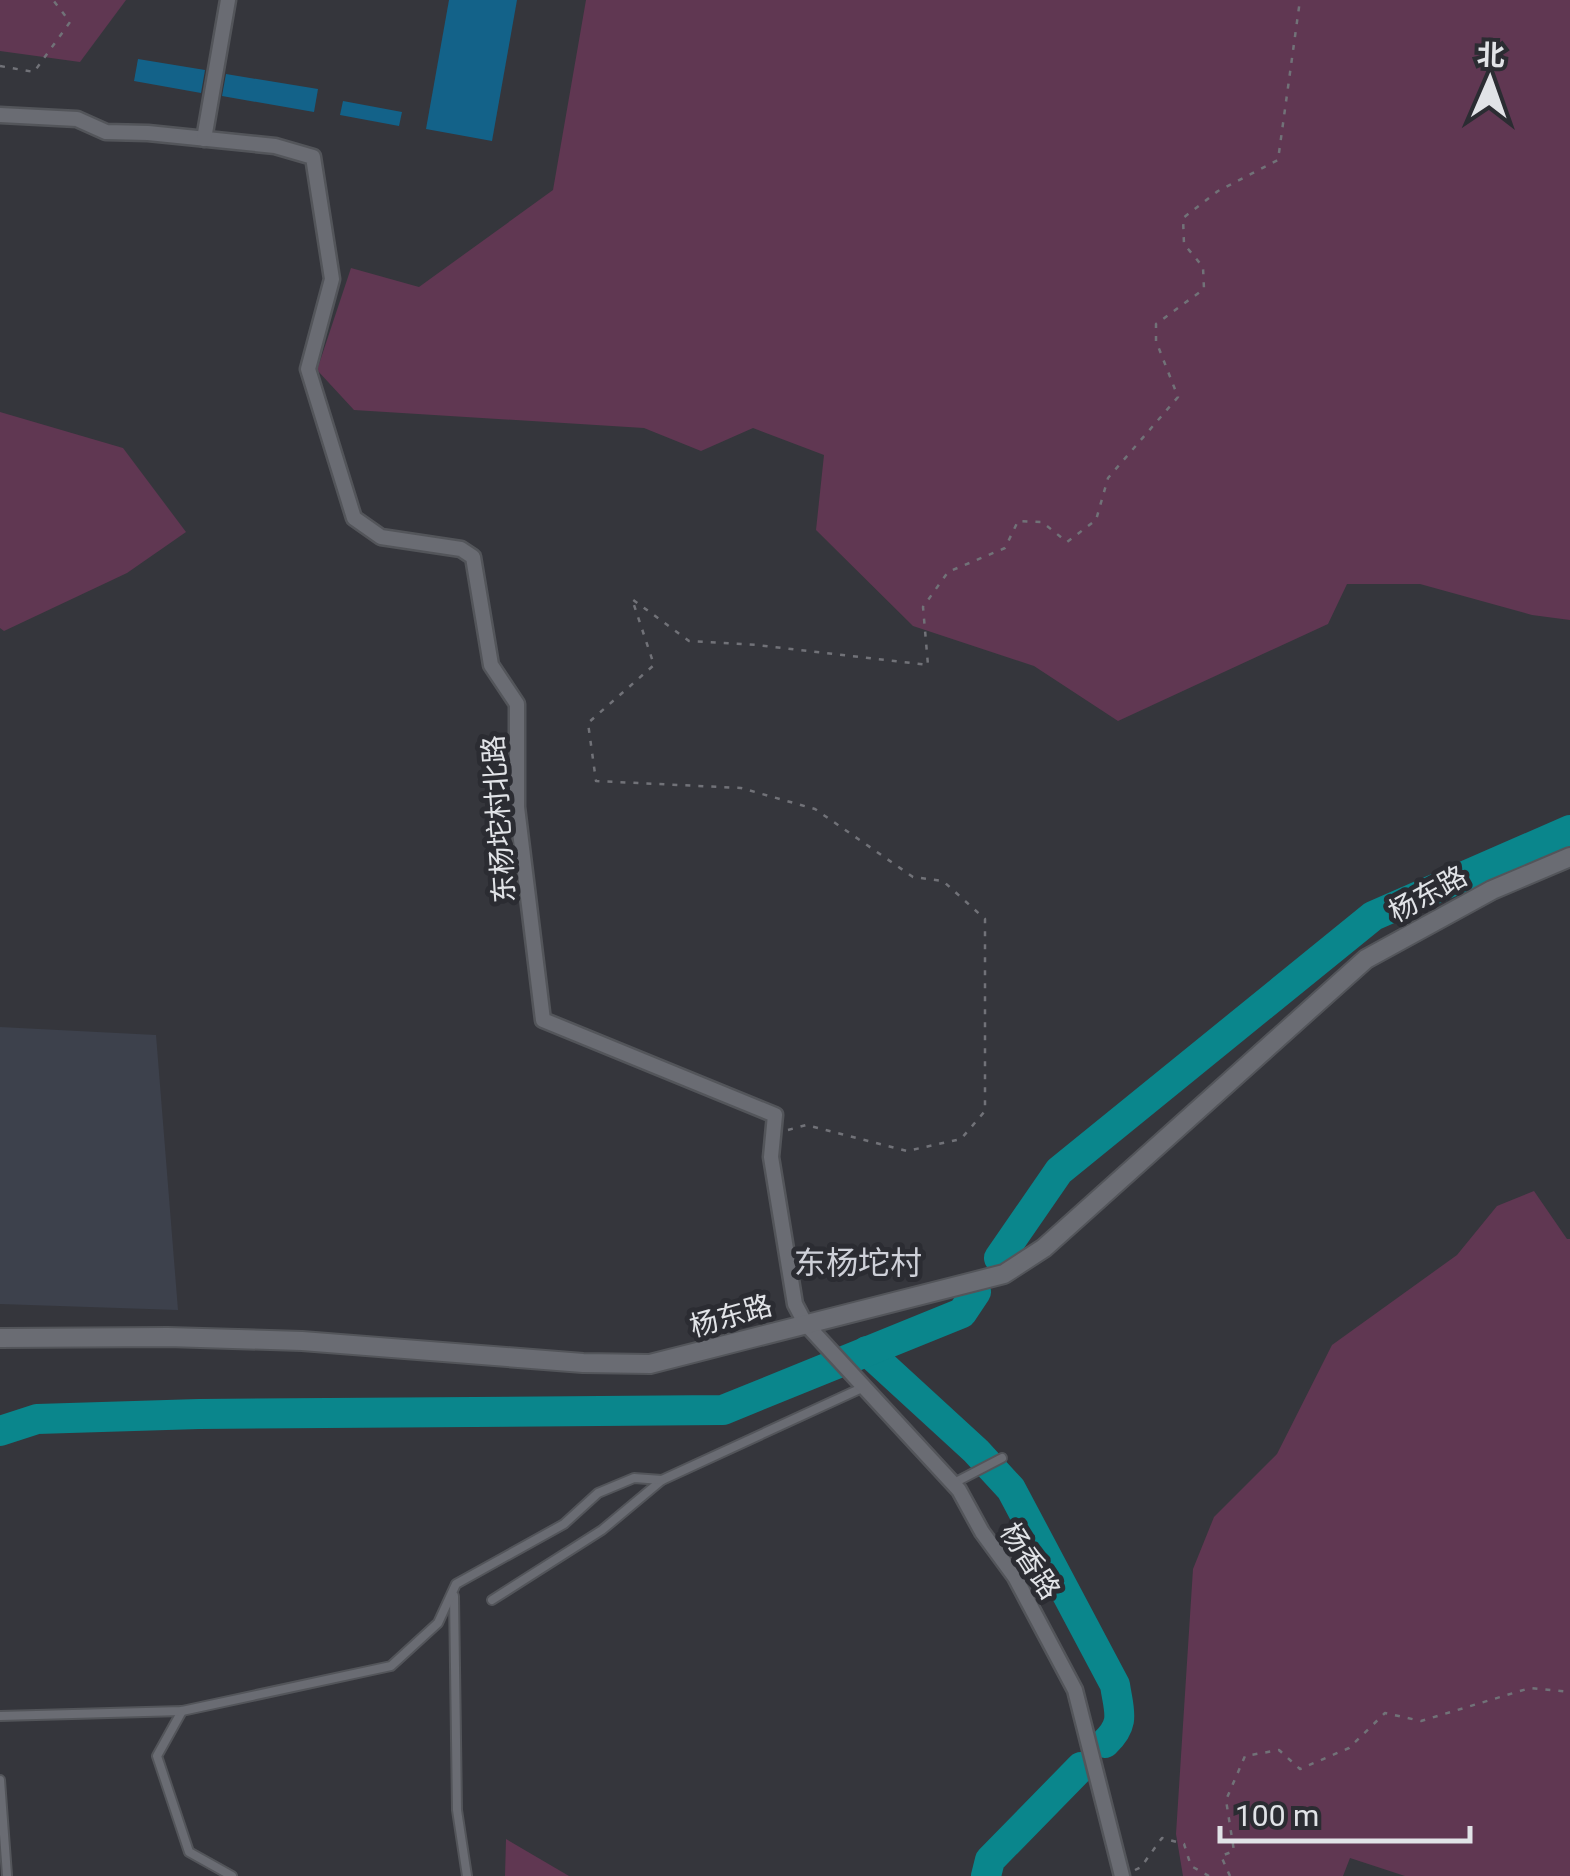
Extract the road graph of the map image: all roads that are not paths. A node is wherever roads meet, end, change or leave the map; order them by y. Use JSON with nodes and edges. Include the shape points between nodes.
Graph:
{"nodes":[{"id":1,"x":228,"y":0,"type":"edge"},
{"id":2,"x":0,"y":115,"type":"edge"},
{"id":3,"x":204,"y":139,"type":"junction"},
{"id":4,"x":1570,"y":857,"type":"edge"},
{"id":5,"x":805,"y":1324,"type":"junction"},
{"id":6,"x":0,"y":1338,"type":"edge"},
{"id":7,"x":859,"y":1382,"type":"junction"},
{"id":8,"x":1002,"y":1458,"type":"dead end"},
{"id":9,"x":662,"y":1480,"type":"junction"},
{"id":10,"x":952,"y":1484,"type":"junction"},
{"id":11,"x":454,"y":1590,"type":"junction"},
{"id":12,"x":492,"y":1600,"type":"dead end"},
{"id":13,"x":182,"y":1711,"type":"junction"},
{"id":14,"x":0,"y":1716,"type":"edge"},
{"id":15,"x":0,"y":1780,"type":"edge"},
{"id":16,"x":7,"y":1875,"type":"edge"},
{"id":17,"x":232,"y":1876,"type":"edge"},
{"id":18,"x":467,"y":1876,"type":"edge"},
{"id":19,"x":1122,"y":1876,"type":"edge"}],
"edges":[{"from":1,"to":3,"type":"street"},
{"from":2,"to":3,"type":"street","name":"东杨坨村北路","via":[[78,119],[106,132]]},
{"from":3,"to":5,"type":"street","name":"东杨坨村北路","via":[[313,157],[332,279],[308,369],[354,518],[381,537],[461,549],[473,558],[491,665],[517,704],[517,807],[543,1020],[776,1115],[771,1157],[795,1304]]},
{"from":4,"to":5,"type":"street","name":"杨东路","via":[[1492,890],[1366,959],[1028,1261],[1004,1274]]},
{"from":5,"to":6,"type":"street","name":"杨东路","via":[[650,1364],[302,1341]]},
{"from":5,"to":7,"type":"street","name":"杨香路"},
{"from":7,"to":9,"type":"lane"},
{"from":7,"to":10,"type":"street","name":"杨香路"},
{"from":8,"to":10,"type":"lane"},
{"from":9,"to":11,"type":"lane","via":[[634,1478],[598,1493],[564,1524]]},
{"from":9,"to":12,"type":"lane","via":[[602,1530]]},
{"from":10,"to":19,"type":"street","name":"杨香路","via":[[1015,1577],[1075,1690]]},
{"from":11,"to":13,"type":"lane","via":[[438,1623],[391,1666]]},
{"from":11,"to":18,"type":"lane","via":[[457,1810]]},
{"from":13,"to":14,"type":"lane"},
{"from":13,"to":17,"type":"lane","via":[[157,1756],[188,1852]]},
{"from":15,"to":16,"type":"lane"}]}
